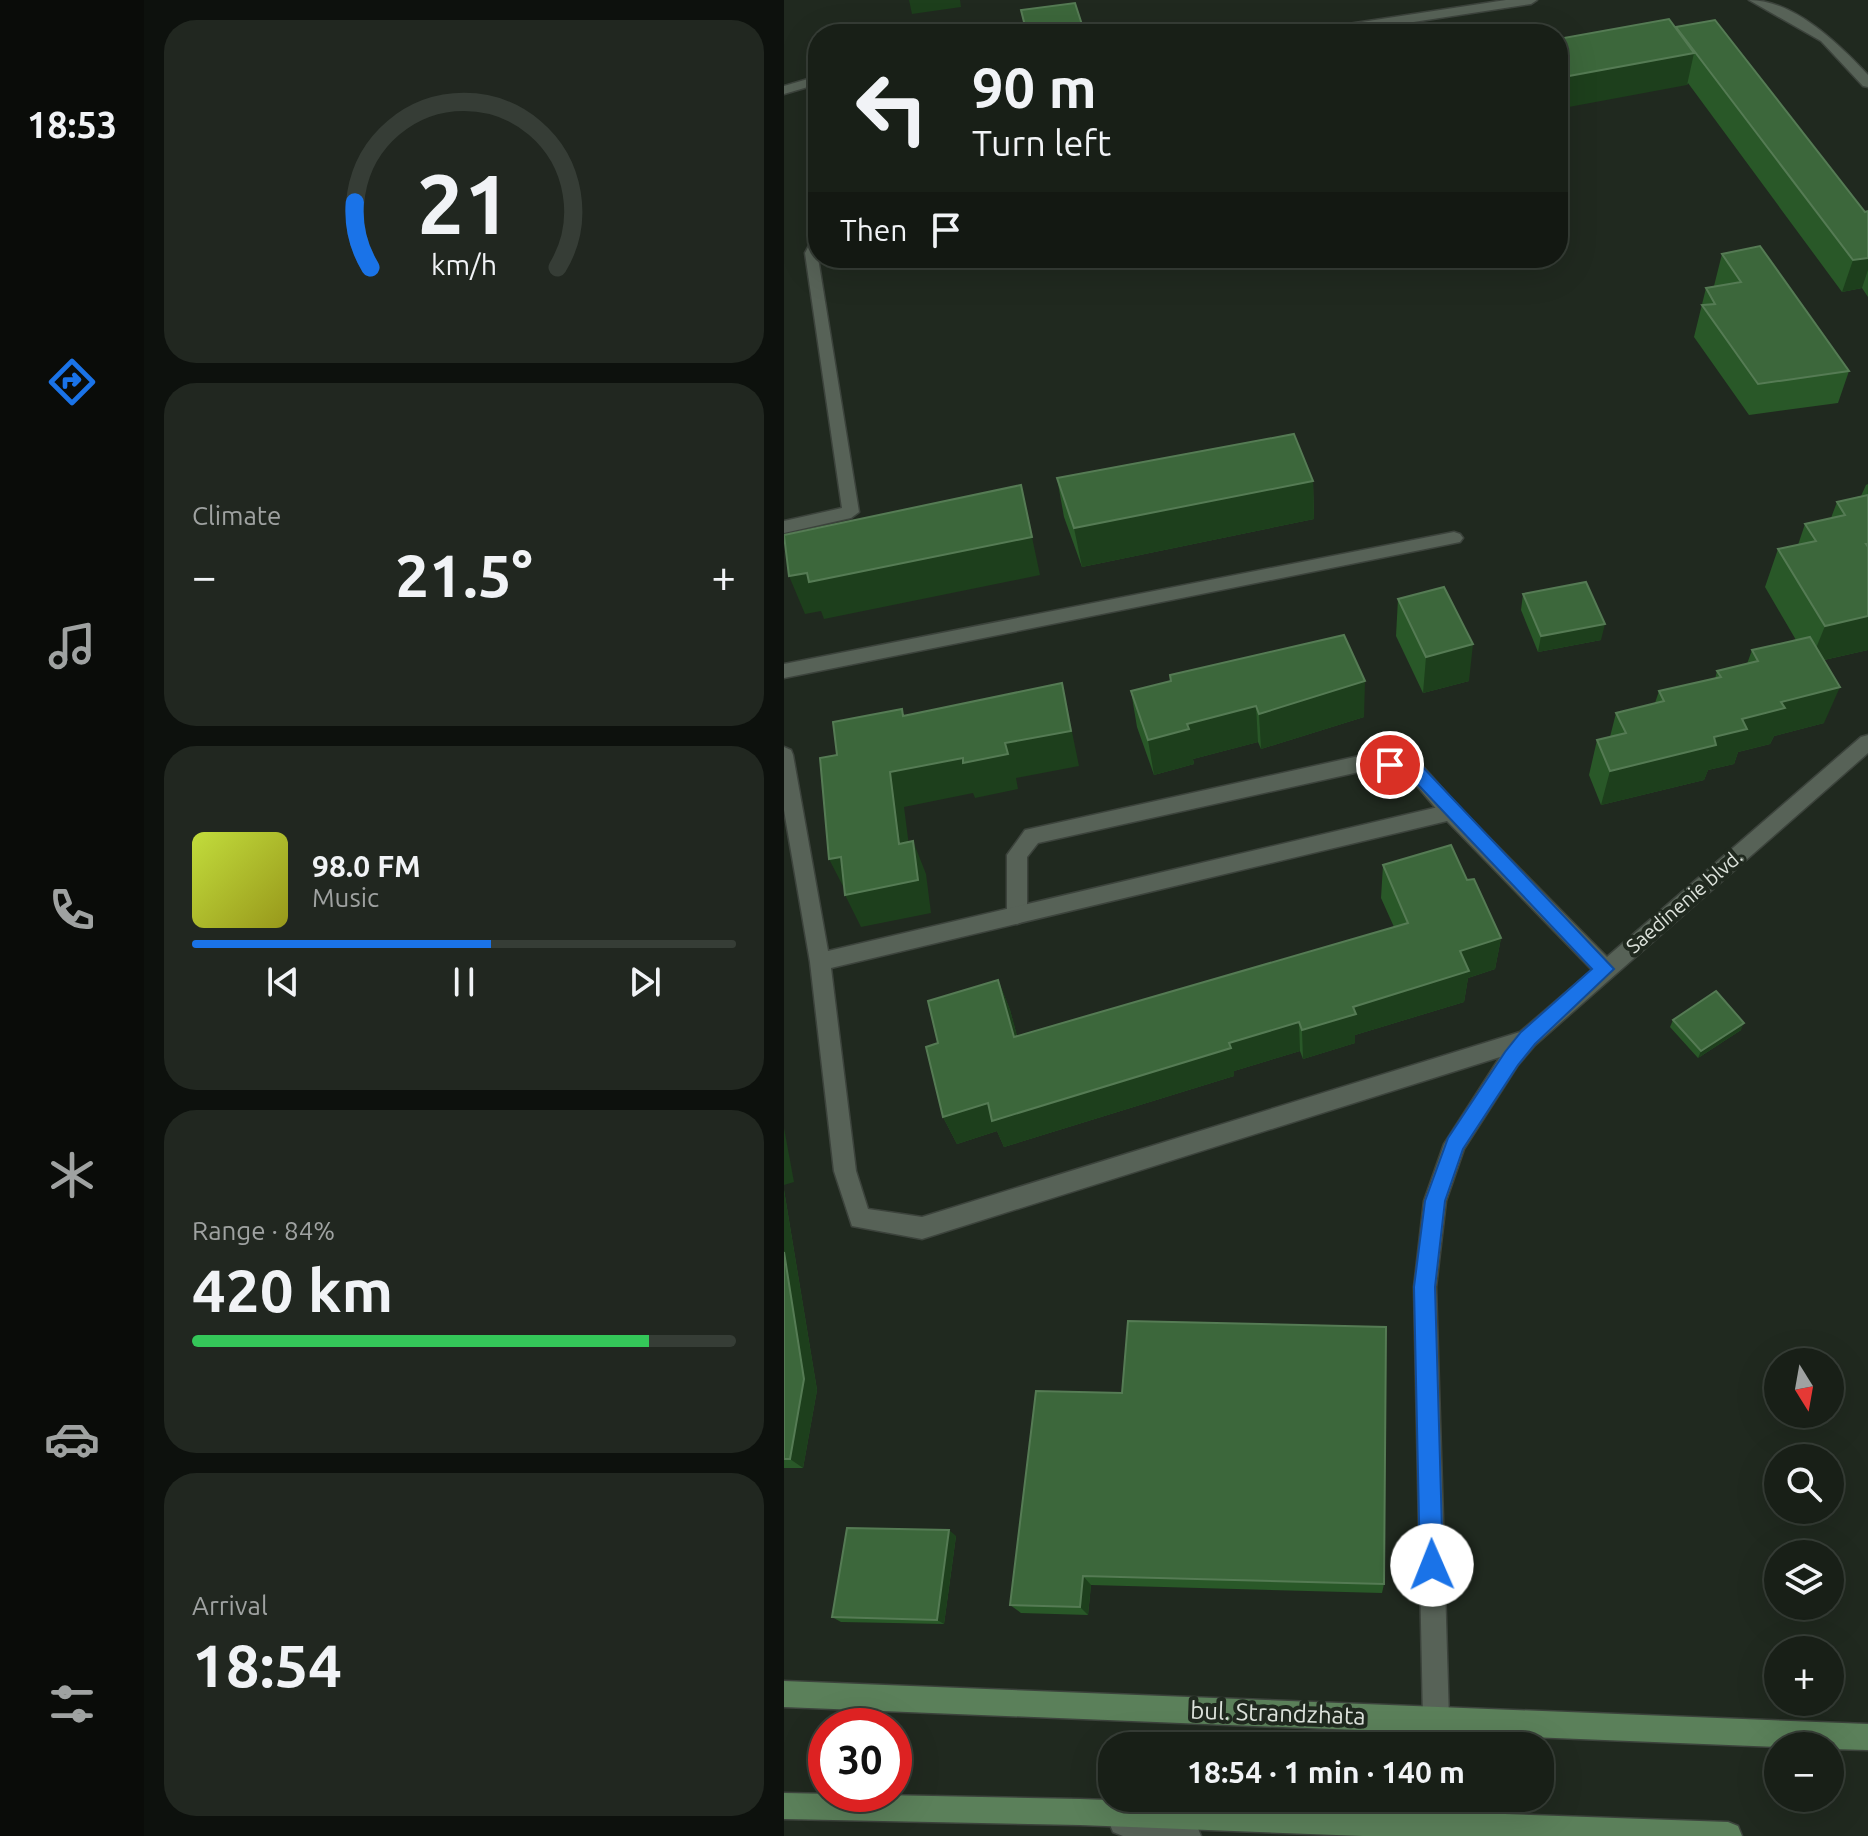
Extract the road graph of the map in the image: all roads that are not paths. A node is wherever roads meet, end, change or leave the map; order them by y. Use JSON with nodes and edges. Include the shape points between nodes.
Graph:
{"nodes":[{"id":1,"x":1531,"y":0,"type":"edge"},
{"id":2,"x":1755,"y":0,"type":"edge"},
{"id":3,"x":1374,"y":24,"type":"edge"},
{"id":4,"x":808,"y":83,"type":"edge"},
{"id":5,"x":1868,"y":83,"type":"edge"},
{"id":6,"x":784,"y":90,"type":"edge"},
{"id":7,"x":814,"y":268,"type":"edge"},
{"id":8,"x":784,"y":527,"type":"edge"},
{"id":9,"x":1454,"y":538,"type":"dead end"},
{"id":10,"x":784,"y":671,"type":"edge"},
{"id":11,"x":1868,"y":742,"type":"edge"},
{"id":12,"x":784,"y":755,"type":"edge"},
{"id":13,"x":1451,"y":812,"type":"junction"},
{"id":14,"x":1017,"y":915,"type":"junction"},
{"id":15,"x":820,"y":962,"type":"junction"},
{"id":16,"x":1605,"y":969,"type":"junction"},
{"id":17,"x":1528,"y":1038,"type":"junction"},
{"id":18,"x":784,"y":1694,"type":"edge"},
{"id":19,"x":1436,"y":1719,"type":"junction"},
{"id":20,"x":1868,"y":1737,"type":"edge"},
{"id":21,"x":784,"y":1806,"type":"edge"},
{"id":22,"x":1080,"y":1812,"type":"junction"},
{"id":23,"x":1187,"y":1836,"type":"edge"},
{"id":24,"x":1728,"y":1836,"type":"edge"}],
"edges":[{"from":1,"to":3,"type":"street"},
{"from":2,"to":5,"type":"street","via":[[1826,38]]},
{"from":4,"to":6,"type":"street"},
{"from":7,"to":8,"type":"street","via":[[851,512]]},
{"from":9,"to":10,"type":"street"},
{"from":11,"to":16,"type":"street","name":"Saedinenie blvd."},
{"from":12,"to":15,"type":"street"},
{"from":13,"to":14,"type":"street"},
{"from":13,"to":14,"type":"street","via":[[1412,767],[1368,762],[1032,836],[1017,855]]},
{"from":13,"to":16,"type":"street"},
{"from":14,"to":15,"type":"street"},
{"from":15,"to":17,"type":"street","via":[[845,1171],[860,1218],[922,1228]]},
{"from":16,"to":17,"type":"street","name":"Saedinenie blvd."},
{"from":17,"to":19,"type":"street","name":"Saedinenie blvd.","via":[[1455,1144],[1435,1201],[1425,1287]]},
{"from":18,"to":19,"type":"street","name":"bul. Strandzhata"},
{"from":19,"to":20,"type":"street","name":"bul. Strandzhata"},
{"from":21,"to":22,"type":"street"},
{"from":22,"to":23,"type":"street"},
{"from":22,"to":24,"type":"street"}]}
